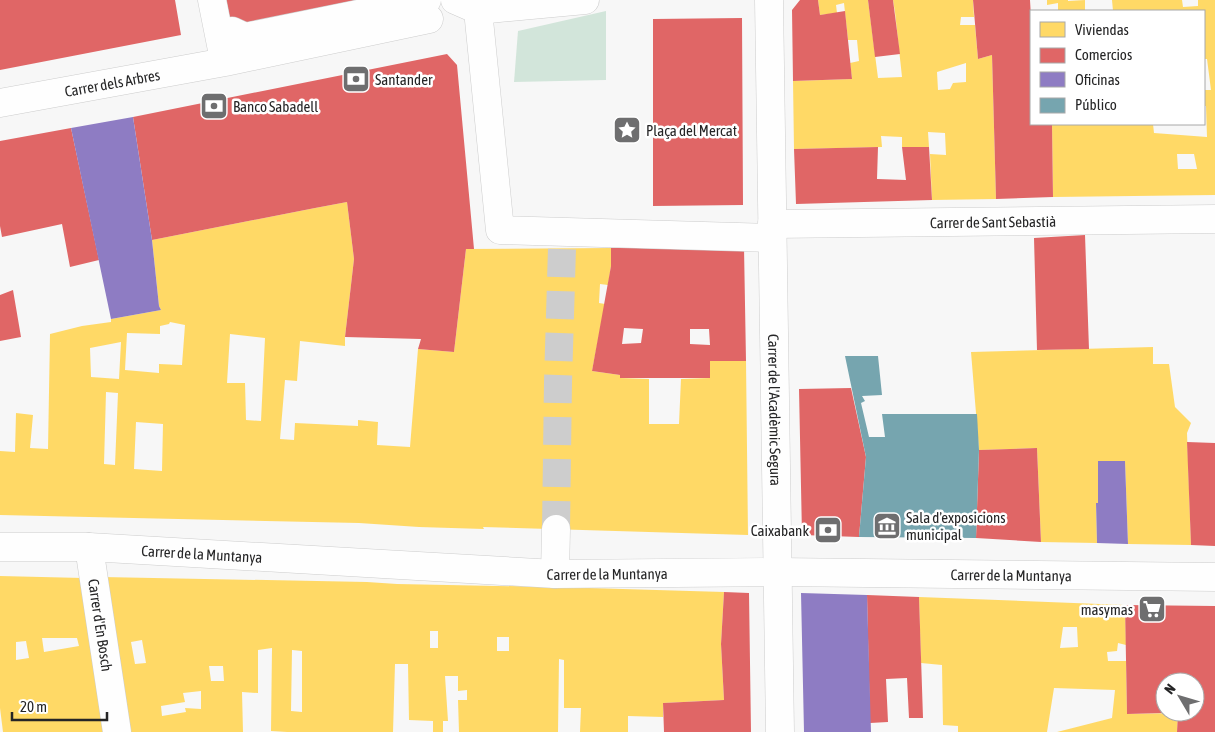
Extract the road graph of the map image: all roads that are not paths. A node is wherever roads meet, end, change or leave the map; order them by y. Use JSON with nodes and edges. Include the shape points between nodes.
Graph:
{"nodes":[{"id":1,"x":212,"y":0,"type":"edge"},
{"id":2,"x":585,"y":0,"type":"edge"},
{"id":3,"x":769,"y":0,"type":"edge"},
{"id":4,"x":467,"y":5,"type":"edge"},
{"id":5,"x":428,"y":10,"type":"edge"},
{"id":6,"x":232,"y":31,"type":"dead end"},
{"id":7,"x":224,"y":62,"type":"junction"},
{"id":8,"x":0,"y":104,"type":"edge"},
{"id":9,"x":1215,"y":219,"type":"edge"},
{"id":10,"x":772,"y":236,"type":"junction"},
{"id":11,"x":556,"y":530,"type":"tunnel mouth"},
{"id":12,"x":0,"y":547,"type":"edge"},
{"id":13,"x":89,"y":547,"type":"junction"},
{"id":14,"x":778,"y":572,"type":"junction"},
{"id":15,"x":555,"y":574,"type":"junction"},
{"id":16,"x":1215,"y":577,"type":"edge"},
{"id":17,"x":116,"y":732,"type":"edge"},
{"id":18,"x":780,"y":732,"type":"edge"}],
"edges":[{"from":1,"to":7,"type":"street"},
{"from":2,"to":4,"type":"street"},
{"from":3,"to":10,"type":"street"},
{"from":4,"to":10,"type":"street","via":[[500,230],[562,240]]},
{"from":5,"to":6,"type":"street","via":[[245,37]]},
{"from":5,"to":7,"type":"street","name":"Carrer dels Arbres"},
{"from":7,"to":8,"type":"street","name":"Carrer dels Arbres"},
{"from":9,"to":10,"type":"street","name":"Carrer de Sant Sebastià"},
{"from":10,"to":14,"type":"street","name":"Carrer de l'Acadèmic Segura"},
{"from":11,"to":15,"type":"street"},
{"from":12,"to":13,"type":"street","name":"Carrer de la Muntanya"},
{"from":13,"to":15,"type":"street","name":"Carrer de la Muntanya"},
{"from":13,"to":17,"type":"street","name":"Carrer d'En Bosch"},
{"from":14,"to":15,"type":"street","name":"Carrer de la Muntanya"},
{"from":14,"to":16,"type":"street","name":"Carrer de la Muntanya"},
{"from":14,"to":18,"type":"street","name":"Carrer de l'Acadèmic Segura"}]}
